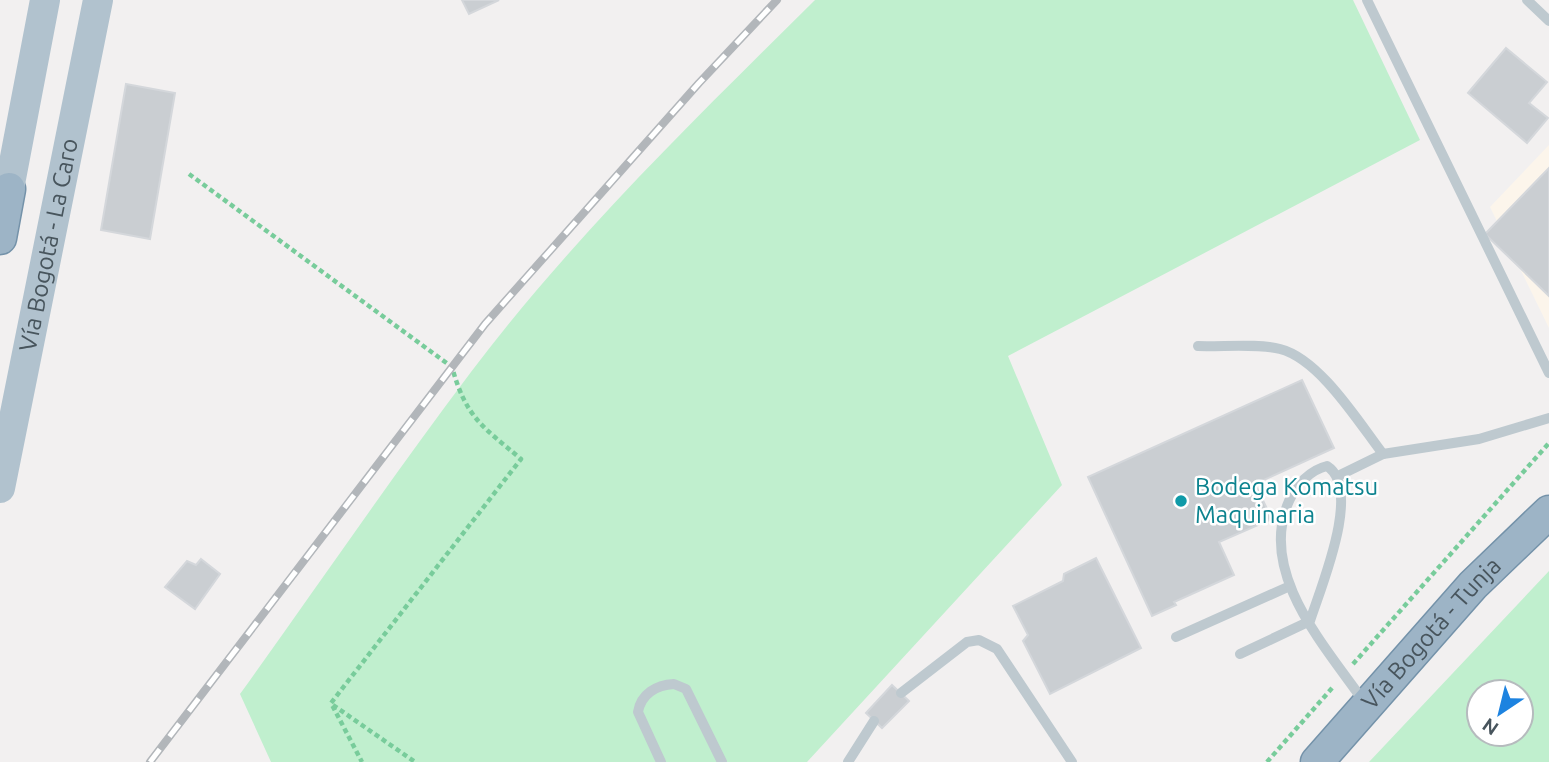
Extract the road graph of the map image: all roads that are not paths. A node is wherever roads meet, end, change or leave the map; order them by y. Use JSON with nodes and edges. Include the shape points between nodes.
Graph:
{"nodes":[{"id":1,"x":45,"y":0,"type":"edge"},
{"id":2,"x":98,"y":0,"type":"edge"},
{"id":3,"x":1367,"y":0,"type":"edge"},
{"id":4,"x":1527,"y":0,"type":"edge"},
{"id":5,"x":1549,"y":21,"type":"edge"},
{"id":6,"x":4,"y":202,"type":"edge"},
{"id":7,"x":0,"y":238,"type":"edge"},
{"id":8,"x":1198,"y":346,"type":"dead end"},
{"id":9,"x":1549,"y":373,"type":"edge"},
{"id":10,"x":1549,"y":418,"type":"edge"},
{"id":11,"x":1383,"y":454,"type":"junction"},
{"id":12,"x":1338,"y":476,"type":"junction"},
{"id":13,"x":0,"y":488,"type":"edge"},
{"id":14,"x":1549,"y":512,"type":"edge"},
{"id":15,"x":1290,"y":586,"type":"junction"},
{"id":16,"x":1310,"y":621,"type":"junction"},
{"id":17,"x":1176,"y":637,"type":"dead end"},
{"id":18,"x":1240,"y":654,"type":"dead end"},
{"id":19,"x":901,"y":693,"type":"dead end"},
{"id":20,"x":1366,"y":706,"type":"junction"},
{"id":21,"x":874,"y":721,"type":"dead end"},
{"id":22,"x":662,"y":762,"type":"edge"},
{"id":23,"x":722,"y":762,"type":"edge"},
{"id":24,"x":848,"y":762,"type":"edge"},
{"id":25,"x":1072,"y":762,"type":"edge"},
{"id":26,"x":1317,"y":762,"type":"edge"}],
"edges":[{"from":1,"to":6,"type":"main road","name":"Vía Bogotá - La Caro"},
{"from":2,"to":13,"type":"main road","name":"Vía Bogotá - La Caro"},
{"from":3,"to":9,"type":"lane"},
{"from":4,"to":5,"type":"lane"},
{"from":6,"to":7,"type":"highway"},
{"from":8,"to":11,"type":"lane","via":[[1281,349],[1304,362],[1326,381]]},
{"from":10,"to":11,"type":"lane","via":[[1479,439]]},
{"from":11,"to":12,"type":"lane"},
{"from":12,"to":15,"type":"lane","via":[[1327,466],[1318,468],[1287,505],[1282,555]]},
{"from":12,"to":16,"type":"lane","via":[[1342,494],[1338,527]]},
{"from":14,"to":20,"type":"highway","name":"Vía Bogotá - Tunja","via":[[1473,585]]},
{"from":15,"to":16,"type":"lane"},
{"from":15,"to":17,"type":"lane"},
{"from":16,"to":18,"type":"lane"},
{"from":16,"to":20,"type":"lane"},
{"from":19,"to":25,"type":"lane","via":[[967,642],[990,643]]},
{"from":20,"to":26,"type":"highway","name":"Vía Bogotá - Tunja"},
{"from":21,"to":24,"type":"lane"},
{"from":22,"to":23,"type":"lane","via":[[638,712],[648,692],[674,684],[687,689]]}]}
